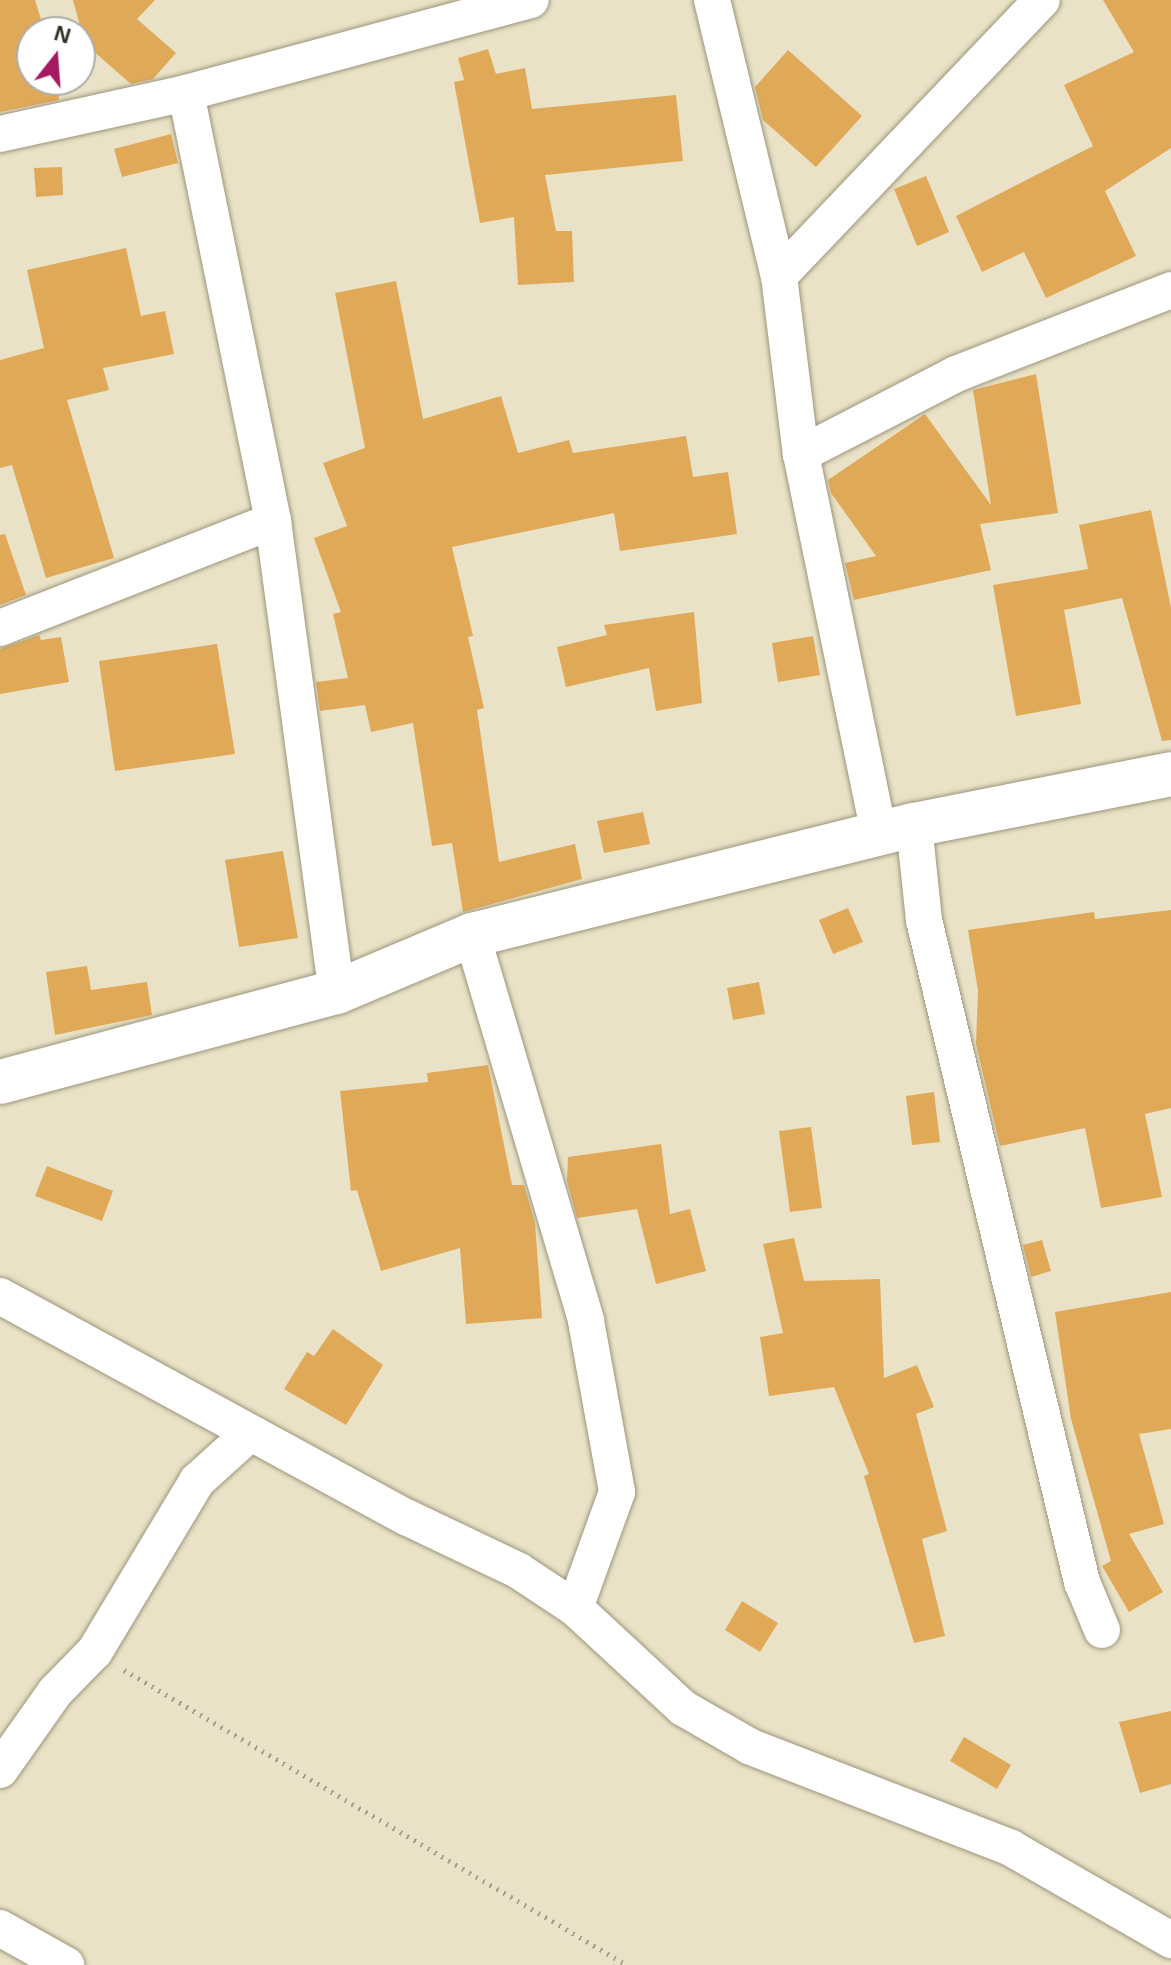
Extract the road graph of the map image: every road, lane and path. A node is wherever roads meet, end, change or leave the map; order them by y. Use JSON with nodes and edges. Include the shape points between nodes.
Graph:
{"nodes":[{"id":1,"x":531,"y":0,"type":"edge"},
{"id":2,"x":712,"y":0,"type":"edge"},
{"id":3,"x":1042,"y":0,"type":"edge"},
{"id":4,"x":186,"y":93,"type":"junction"},
{"id":5,"x":0,"y":134,"type":"edge"},
{"id":6,"x":779,"y":276,"type":"junction"},
{"id":7,"x":1171,"y":290,"type":"edge"},
{"id":8,"x":801,"y":454,"type":"junction"},
{"id":9,"x":273,"y":521,"type":"junction"},
{"id":10,"x":0,"y":628,"type":"edge"},
{"id":11,"x":1171,"y":774,"type":"edge"},
{"id":12,"x":897,"y":829,"type":"junction"},
{"id":13,"x":472,"y":935,"type":"junction"},
{"id":14,"x":337,"y":992,"type":"junction"},
{"id":15,"x":0,"y":1082,"type":"edge"},
{"id":16,"x":0,"y":1296,"type":"edge"},
{"id":17,"x":249,"y":1434,"type":"junction"},
{"id":18,"x":575,"y":1608,"type":"junction"},
{"id":19,"x":1102,"y":1630,"type":"dead end"},
{"id":20,"x":95,"y":1651,"type":"junction"},
{"id":21,"x":0,"y":1770,"type":"edge"},
{"id":22,"x":0,"y":1928,"type":"edge"},
{"id":23,"x":1165,"y":1947,"type":"edge"},
{"id":24,"x":66,"y":1965,"type":"edge"},
{"id":25,"x":627,"y":1965,"type":"edge"}],
"edges":[{"from":1,"to":4,"type":"street"},
{"from":2,"to":6,"type":"street"},
{"from":3,"to":6,"type":"street"},
{"from":4,"to":5,"type":"street"},
{"from":4,"to":9,"type":"street"},
{"from":6,"to":8,"type":"street"},
{"from":7,"to":8,"type":"street","via":[[956,374]]},
{"from":8,"to":12,"type":"street"},
{"from":9,"to":10,"type":"street"},
{"from":9,"to":14,"type":"street"},
{"from":11,"to":12,"type":"street"},
{"from":12,"to":13,"type":"street"},
{"from":12,"to":19,"type":"street","via":[[1082,1582]]},
{"from":13,"to":14,"type":"street"},
{"from":13,"to":18,"type":"street","via":[[586,1321],[617,1492]]},
{"from":14,"to":15,"type":"street"},
{"from":16,"to":17,"type":"street"},
{"from":17,"to":18,"type":"street","via":[[519,1571]]},
{"from":17,"to":20,"type":"street","via":[[197,1481]]},
{"from":18,"to":23,"type":"street","via":[[683,1708],[751,1747],[1011,1848]]},
{"from":20,"to":21,"type":"street","via":[[55,1692]]},
{"from":20,"to":25,"type":"path"},
{"from":22,"to":24,"type":"street"}]}
